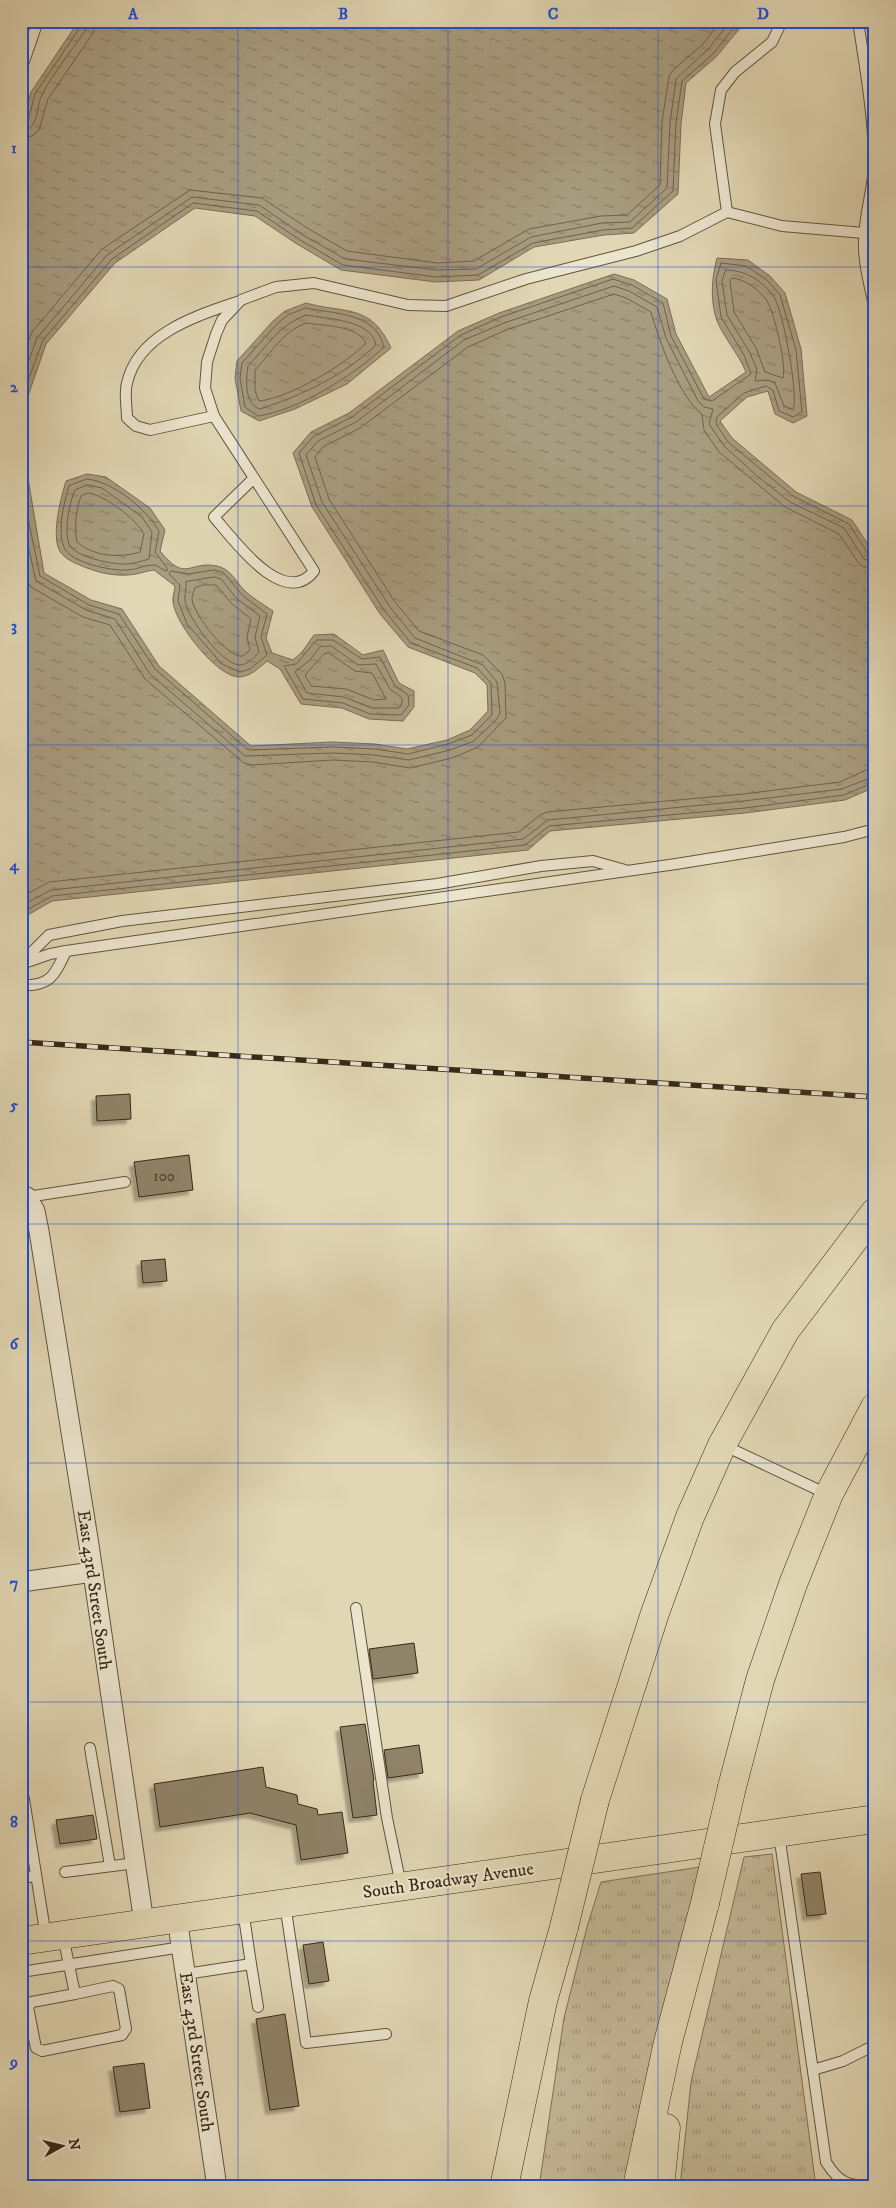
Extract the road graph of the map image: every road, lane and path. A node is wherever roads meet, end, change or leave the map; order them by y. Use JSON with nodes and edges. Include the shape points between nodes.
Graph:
{"nodes":[{"id":1,"x":38,"y":21,"type":"edge"},
{"id":2,"x":782,"y":21,"type":"edge"},
{"id":3,"x":858,"y":21,"type":"edge"},
{"id":4,"x":21,"y":70,"type":"edge"},
{"id":5,"x":727,"y":212,"type":"junction"},
{"id":6,"x":864,"y":233,"type":"junction"},
{"id":7,"x":241,"y":300,"type":"junction"},
{"id":8,"x":875,"y":312,"type":"edge"},
{"id":9,"x":214,"y":416,"type":"junction"},
{"id":10,"x":254,"y":478,"type":"junction"},
{"id":11,"x":875,"y":829,"type":"edge"},
{"id":12,"x":629,"y":871,"type":"junction"},
{"id":13,"x":66,"y":951,"type":"junction"},
{"id":14,"x":21,"y":964,"type":"edge"},
{"id":15,"x":21,"y":985,"type":"edge"},
{"id":16,"x":125,"y":1182,"type":"dead end"},
{"id":17,"x":24,"y":1196,"type":"edge"},
{"id":18,"x":875,"y":1212,"type":"edge"},
{"id":19,"x":875,"y":1407,"type":"edge"},
{"id":20,"x":722,"y":1444,"type":"junction"},
{"id":21,"x":829,"y":1494,"type":"junction"},
{"id":22,"x":93,"y":1572,"type":"junction"},
{"id":23,"x":21,"y":1582,"type":"edge"},
{"id":24,"x":356,"y":1608,"type":"dead end"},
{"id":25,"x":90,"y":1748,"type":"dead end"},
{"id":26,"x":21,"y":1799,"type":"edge"},
{"id":27,"x":875,"y":1819,"type":"edge"},
{"id":28,"x":778,"y":1832,"type":"junction"},
{"id":29,"x":136,"y":1863,"type":"junction"},
{"id":30,"x":110,"y":1866,"type":"junction"},
{"id":31,"x":65,"y":1872,"type":"dead end"},
{"id":32,"x":36,"y":1876,"type":"junction"},
{"id":33,"x":21,"y":1878,"type":"edge"},
{"id":34,"x":402,"y":1886,"type":"junction"},
{"id":35,"x":285,"y":1903,"type":"junction"},
{"id":36,"x":704,"y":1903,"type":"junction"},
{"id":37,"x":242,"y":1909,"type":"junction"},
{"id":38,"x":177,"y":1918,"type":"junction"},
{"id":39,"x":144,"y":1922,"type":"junction"},
{"id":40,"x":43,"y":1938,"type":"edge"},
{"id":41,"x":182,"y":1946,"type":"junction"},
{"id":42,"x":21,"y":1954,"type":"edge"},
{"id":43,"x":251,"y":1964,"type":"junction"},
{"id":44,"x":69,"y":1965,"type":"junction"},
{"id":45,"x":23,"y":1972,"type":"edge"},
{"id":46,"x":186,"y":1974,"type":"junction"},
{"id":47,"x":75,"y":1994,"type":"junction"},
{"id":48,"x":542,"y":2001,"type":"junction"},
{"id":49,"x":258,"y":2007,"type":"dead end"},
{"id":50,"x":386,"y":2034,"type":"dead end"},
{"id":51,"x":875,"y":2045,"type":"edge"},
{"id":52,"x":812,"y":2070,"type":"junction"},
{"id":53,"x":217,"y":2187,"type":"edge"},
{"id":54,"x":504,"y":2187,"type":"edge"},
{"id":55,"x":523,"y":2187,"type":"edge"},
{"id":56,"x":637,"y":2187,"type":"edge"},
{"id":57,"x":660,"y":2187,"type":"edge"},
{"id":58,"x":875,"y":2187,"type":"edge"}],
"edges":[{"from":1,"to":4,"type":"lane"},
{"from":2,"to":5,"type":"lane","via":[[772,42],[735,72],[721,90],[715,124]]},
{"from":3,"to":6,"type":"lane","via":[[870,98],[874,159]]},
{"from":5,"to":6,"type":"lane","via":[[782,226]]},
{"from":5,"to":7,"type":"lane","via":[[680,236],[636,251],[526,279],[446,306],[408,305],[314,283],[276,287]]},
{"from":6,"to":8,"type":"lane"},
{"from":7,"to":9,"type":"lane","via":[[222,320],[207,362],[205,388]]},
{"from":7,"to":9,"type":"lane","via":[[200,315],[159,336],[138,358],[126,384],[127,418],[136,426],[150,430]]},
{"from":9,"to":10,"type":"lane"},
{"from":10,"to":10,"type":"lane","via":[[314,571],[308,580],[300,583],[286,581],[264,572],[214,517]]},
{"from":11,"to":12,"type":"lane","via":[[844,837]]},
{"from":12,"to":13,"type":"lane"},
{"from":12,"to":14,"type":"lane","via":[[593,861],[541,866],[437,884],[122,921],[49,935]]},
{"from":13,"to":14,"type":"lane"},
{"from":13,"to":15,"type":"lane","via":[[44,984]]},
{"from":16,"to":17,"type":"lane"},
{"from":17,"to":22,"type":"street","name":"East 43rd Street South","via":[[35,1210]]},
{"from":18,"to":20,"type":"main road","via":[[784,1331]]},
{"from":19,"to":21,"type":"main road"},
{"from":20,"to":21,"type":"lane"},
{"from":20,"to":48,"type":"main road","bridge":true,"via":[[690,1517],[655,1613],[595,1800]]},
{"from":21,"to":36,"type":"main road","bridge":true,"via":[[760,1680]]},
{"from":22,"to":23,"type":"street"},
{"from":22,"to":29,"type":"street","name":"East 43rd Street South"},
{"from":24,"to":34,"type":"lane","via":[[387,1818]]},
{"from":25,"to":30,"type":"lane"},
{"from":26,"to":32,"type":"lane","via":[[24,1799]]},
{"from":27,"to":28,"type":"main road","name":"South Broadway Avenue"},
{"from":28,"to":34,"type":"main road","name":"South Broadway Avenue"},
{"from":28,"to":52,"type":"lane"},
{"from":29,"to":30,"type":"lane"},
{"from":29,"to":39,"type":"street","name":"East 43rd Street South"},
{"from":30,"to":31,"type":"lane"},
{"from":32,"to":33,"type":"lane"},
{"from":32,"to":40,"type":"lane"},
{"from":34,"to":35,"type":"main road","name":"South Broadway Avenue"},
{"from":35,"to":37,"type":"main road","name":"South Broadway Avenue"},
{"from":35,"to":50,"type":"lane","via":[[306,2043]]},
{"from":36,"to":56,"type":"main road","via":[[668,2042]]},
{"from":36,"to":57,"type":"main road","via":[[664,2137]]},
{"from":37,"to":38,"type":"main road","name":"South Broadway Avenue"},
{"from":37,"to":43,"type":"lane"},
{"from":38,"to":39,"type":"main road","name":"South Broadway Avenue"},
{"from":38,"to":41,"type":"street","name":"East 43rd Street South"},
{"from":39,"to":40,"type":"main road","name":"South Broadway Avenue"},
{"from":40,"to":44,"type":"lane"},
{"from":41,"to":44,"type":"lane"},
{"from":41,"to":46,"type":"street","name":"East 43rd Street South"},
{"from":42,"to":45,"type":"lane"},
{"from":43,"to":46,"type":"lane"},
{"from":43,"to":49,"type":"lane"},
{"from":44,"to":45,"type":"lane"},
{"from":44,"to":47,"type":"lane"},
{"from":46,"to":53,"type":"street","name":"East 43rd Street South"},
{"from":47,"to":47,"type":"lane","via":[[32,2002],[28,2007],[36,2048],[42,2051],[122,2035],[126,2029],[119,1989],[113,1986]]},
{"from":48,"to":54,"type":"main road"},
{"from":48,"to":55,"type":"main road"},
{"from":51,"to":52,"type":"lane","via":[[843,2061]]},
{"from":52,"to":58,"type":"lane","via":[[826,2162],[836,2178],[854,2185]]}]}
